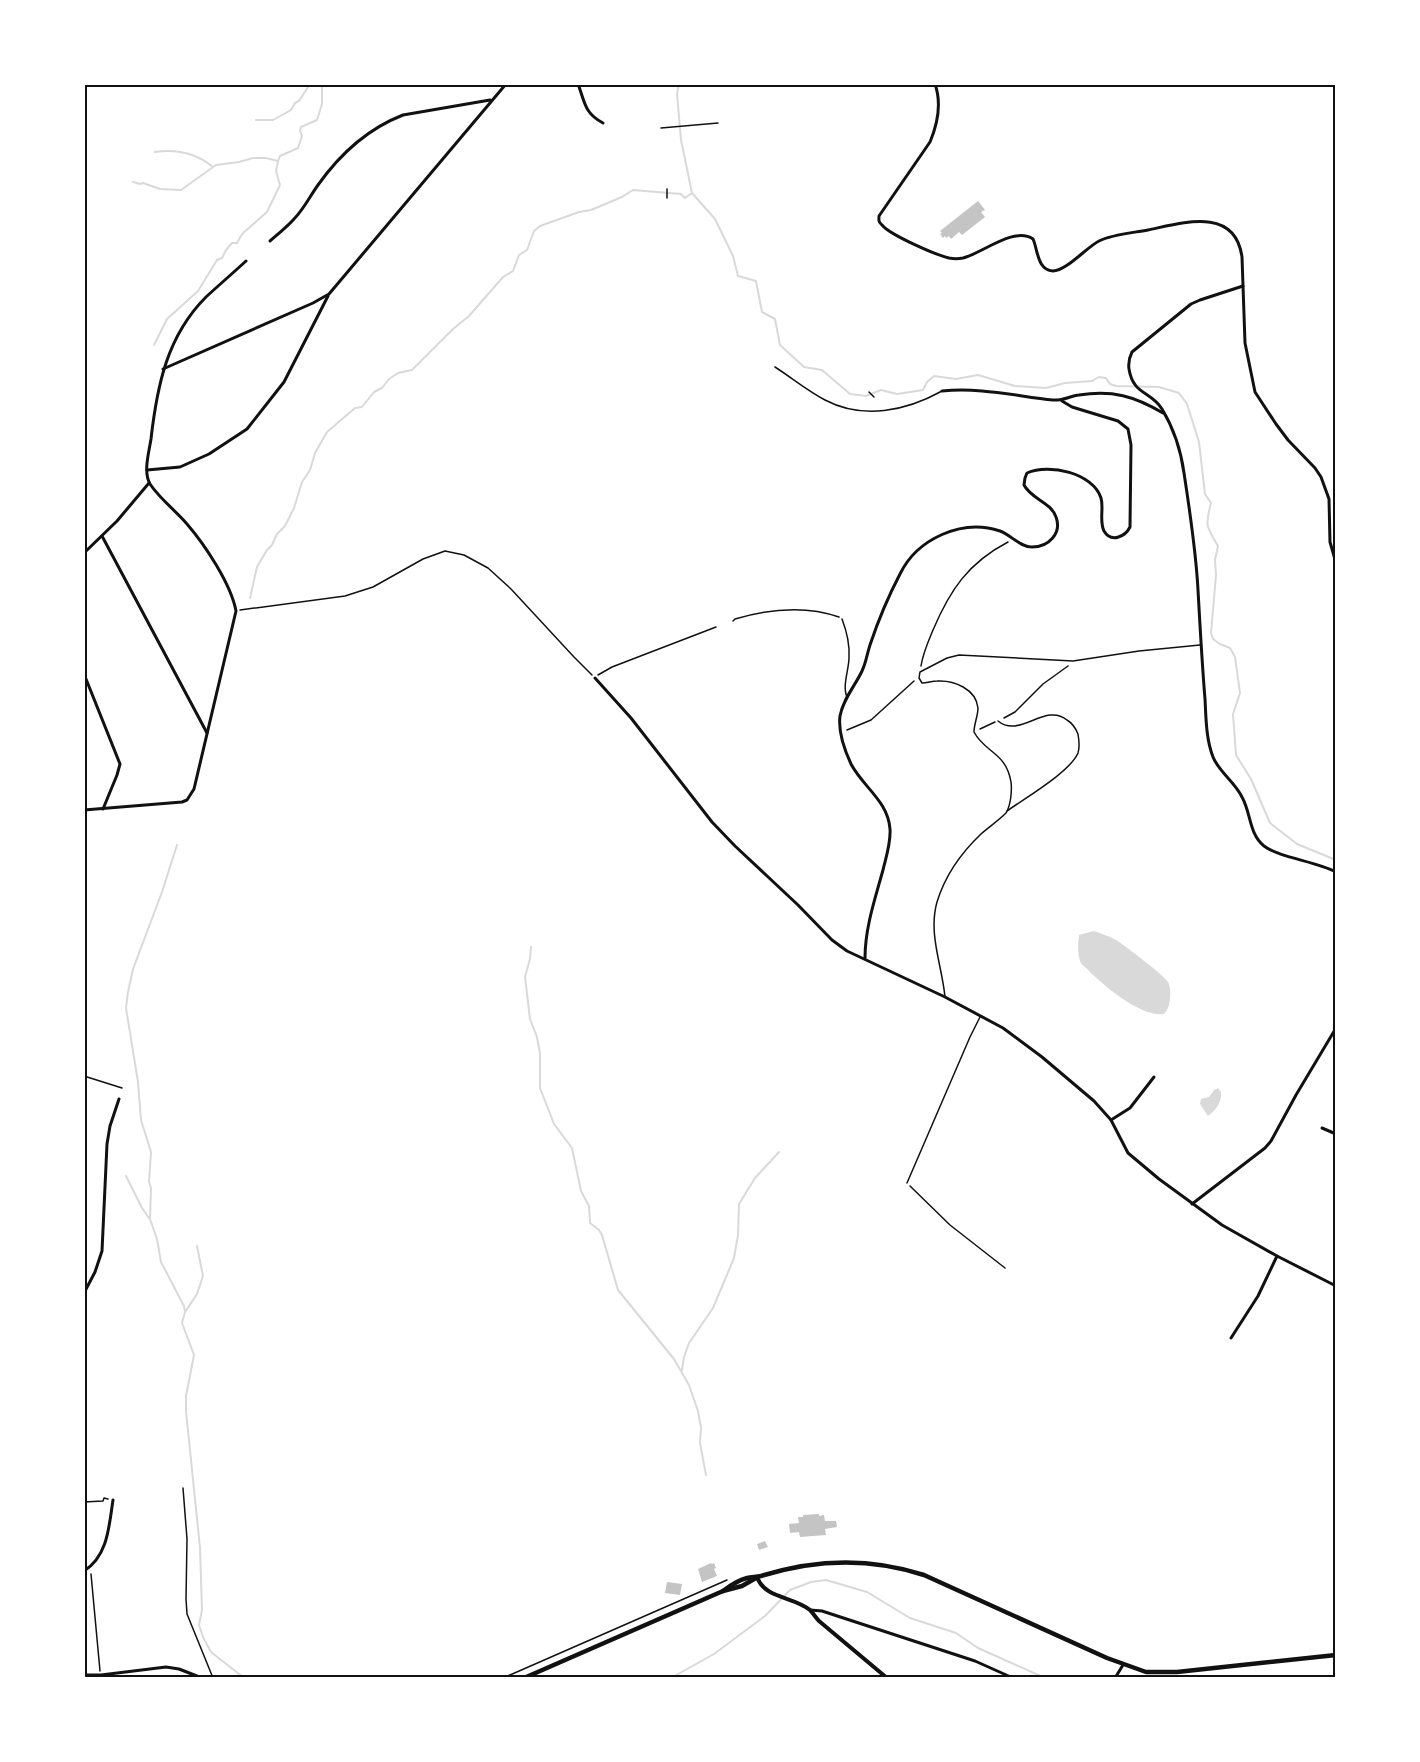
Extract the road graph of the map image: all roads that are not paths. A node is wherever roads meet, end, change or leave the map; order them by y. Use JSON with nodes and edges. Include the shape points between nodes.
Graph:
{"nodes":[{"id":1,"x":506,"y":84,"type":"edge"},
{"id":2,"x":578,"y":84,"type":"edge"},
{"id":3,"x":935,"y":84,"type":"edge"},
{"id":4,"x":492,"y":99,"type":"junction"},
{"id":5,"x":603,"y":123,"type":"dead end"},
{"id":6,"x":270,"y":241,"type":"dead end"},
{"id":7,"x":246,"y":261,"type":"dead end"},
{"id":8,"x":1243,"y":286,"type":"junction"},
{"id":9,"x":329,"y":294,"type":"junction"},
{"id":10,"x":775,"y":367,"type":"dead end"},
{"id":11,"x":163,"y":369,"type":"junction"},
{"id":12,"x":942,"y":391,"type":"joint"},
{"id":13,"x":1062,"y":401,"type":"junction"},
{"id":14,"x":1165,"y":414,"type":"junction"},
{"id":15,"x":147,"y":470,"type":"junction"},
{"id":16,"x":150,"y":483,"type":"junction"},
{"id":17,"x":102,"y":536,"type":"junction"},
{"id":18,"x":84,"y":553,"type":"edge"},
{"id":19,"x":1336,"y":563,"type":"edge"},
{"id":20,"x":842,"y":618,"type":"road end"},
{"id":21,"x":1200,"y":645,"type":"junction"},
{"id":22,"x":84,"y":674,"type":"edge"},
{"id":23,"x":595,"y":678,"type":"road end"},
{"id":24,"x":847,"y":697,"type":"junction"},
{"id":25,"x":998,"y":721,"type":"road end"},
{"id":26,"x":207,"y":734,"type":"junction"},
{"id":27,"x":103,"y":809,"type":"junction"},
{"id":28,"x":84,"y":810,"type":"edge"},
{"id":29,"x":1006,"y":812,"type":"junction"},
{"id":30,"x":1336,"y":872,"type":"edge"},
{"id":31,"x":865,"y":958,"type":"junction"},
{"id":32,"x":945,"y":997,"type":"junction"},
{"id":33,"x":981,"y":1016,"type":"junction"},
{"id":34,"x":1336,"y":1028,"type":"edge"},
{"id":35,"x":1154,"y":1077,"type":"dead end"},
{"id":36,"x":119,"y":1098,"type":"dead end"},
{"id":37,"x":1111,"y":1120,"type":"junction"},
{"id":38,"x":1322,"y":1128,"type":"dead end"},
{"id":39,"x":1336,"y":1134,"type":"edge"},
{"id":40,"x":907,"y":1183,"type":"road end"},
{"id":41,"x":1192,"y":1204,"type":"junction"},
{"id":42,"x":1277,"y":1256,"type":"junction"},
{"id":43,"x":1336,"y":1286,"type":"edge"},
{"id":44,"x":84,"y":1293,"type":"edge"},
{"id":45,"x":1231,"y":1338,"type":"dead end"},
{"id":46,"x":183,"y":1488,"type":"dead end"},
{"id":47,"x":113,"y":1500,"type":"road end"},
{"id":48,"x":84,"y":1571,"type":"edge"},
{"id":49,"x":757,"y":1577,"type":"junction"},
{"id":50,"x":723,"y":1591,"type":"junction"},
{"id":51,"x":810,"y":1610,"type":"junction"},
{"id":52,"x":1336,"y":1655,"type":"edge"},
{"id":53,"x":1123,"y":1665,"type":"junction"},
{"id":54,"x":84,"y":1674,"type":"edge"},
{"id":55,"x":202,"y":1678,"type":"edge"},
{"id":56,"x":213,"y":1678,"type":"edge"},
{"id":57,"x":524,"y":1678,"type":"edge"},
{"id":58,"x":887,"y":1678,"type":"edge"},
{"id":59,"x":1013,"y":1678,"type":"edge"},
{"id":60,"x":1115,"y":1678,"type":"edge"}],
"edges":[{"from":1,"to":4,"type":"street"},
{"from":2,"to":5,"type":"street","via":[[590,113]]},
{"from":3,"to":8,"type":"street","via":[[939,112],[935,130],[926,149],[881,211],[879,222],[887,229],[954,259],[1009,237],[1025,235],[1033,239],[1041,264],[1054,271],[1103,239],[1206,221],[1229,231],[1239,244]]},
{"from":4,"to":6,"type":"street","via":[[403,116],[368,133],[345,153],[295,219]]},
{"from":4,"to":9,"type":"street"},
{"from":7,"to":11,"type":"street","via":[[193,312]]},
{"from":8,"to":14,"type":"street","via":[[1191,304],[1132,352],[1132,382]]},
{"from":8,"to":19,"type":"street","via":[[1245,343],[1255,392],[1288,440],[1321,477],[1329,498],[1330,542]]},
{"from":9,"to":11,"type":"street"},
{"from":9,"to":15,"type":"street","via":[[284,382],[247,429],[208,454],[180,466]]},
{"from":10,"to":12,"type":"lane","via":[[824,400],[856,410],[893,410]]},
{"from":11,"to":15,"type":"street"},
{"from":12,"to":13,"type":"street"},
{"from":13,"to":14,"type":"street","via":[[1082,394],[1119,394]]},
{"from":13,"to":24,"type":"street","via":[[1118,421],[1128,429],[1130,527],[1126,534],[1116,538],[1107,535],[1102,525],[1101,500],[1086,480],[1044,469],[1027,473],[1026,490],[1054,513],[1056,533],[1048,542],[1029,547],[998,530],[961,529],[938,536],[916,552],[900,574],[863,669]]},
{"from":14,"to":21,"type":"street","via":[[1182,460],[1195,543]]},
{"from":15,"to":16,"type":"street"},
{"from":16,"to":17,"type":"street"},
{"from":16,"to":26,"type":"street","via":[[189,526],[234,599],[236,611]]},
{"from":17,"to":18,"type":"street"},
{"from":17,"to":26,"type":"street"},
{"from":20,"to":24,"type":"lane","via":[[849,647],[844,690]]},
{"from":21,"to":29,"type":"lane","via":[[1073,661],[954,656],[920,672],[922,683],[941,681],[961,686],[976,700],[974,732],[999,756],[1011,781]]},
{"from":21,"to":30,"type":"street","via":[[1212,756],[1242,796],[1254,834],[1274,851]]},
{"from":22,"to":27,"type":"street","via":[[120,764]]},
{"from":23,"to":31,"type":"street","via":[[720,831],[823,933],[838,946]]},
{"from":24,"to":31,"type":"street","via":[[840,718],[842,739],[856,773],[881,803],[890,828],[866,934]]},
{"from":25,"to":29,"type":"lane","via":[[1016,726],[1058,715],[1071,723],[1079,740],[1077,755],[1064,771]]},
{"from":26,"to":27,"type":"street","via":[[194,789],[187,800]]},
{"from":27,"to":28,"type":"street"},
{"from":29,"to":32,"type":"lane","via":[[962,855],[936,904],[933,926]]},
{"from":31,"to":32,"type":"street"},
{"from":32,"to":33,"type":"street"},
{"from":33,"to":37,"type":"street","via":[[1034,1051],[1079,1087]]},
{"from":33,"to":40,"type":"lane"},
{"from":34,"to":41,"type":"street","via":[[1271,1141]]},
{"from":35,"to":37,"type":"street","via":[[1130,1108]]},
{"from":36,"to":44,"type":"street","via":[[107,1144],[104,1243]]},
{"from":37,"to":41,"type":"street","via":[[1128,1153]]},
{"from":38,"to":39,"type":"street"},
{"from":41,"to":42,"type":"street"},
{"from":42,"to":43,"type":"street"},
{"from":42,"to":45,"type":"street"},
{"from":46,"to":56,"type":"lane","via":[[187,1614]]},
{"from":47,"to":48,"type":"street","via":[[102,1554]]},
{"from":49,"to":50,"type":"main road"},
{"from":49,"to":50,"type":"main road","via":[[740,1580]]},
{"from":49,"to":51,"type":"street","via":[[770,1592]]},
{"from":49,"to":53,"type":"main road","via":[[825,1563],[902,1568]]},
{"from":50,"to":57,"type":"main road"},
{"from":51,"to":58,"type":"street"},
{"from":51,"to":59,"type":"street","via":[[967,1659]]},
{"from":52,"to":53,"type":"main road","via":[[1169,1673]]},
{"from":53,"to":60,"type":"street"},
{"from":54,"to":55,"type":"street","via":[[166,1668]]}]}
